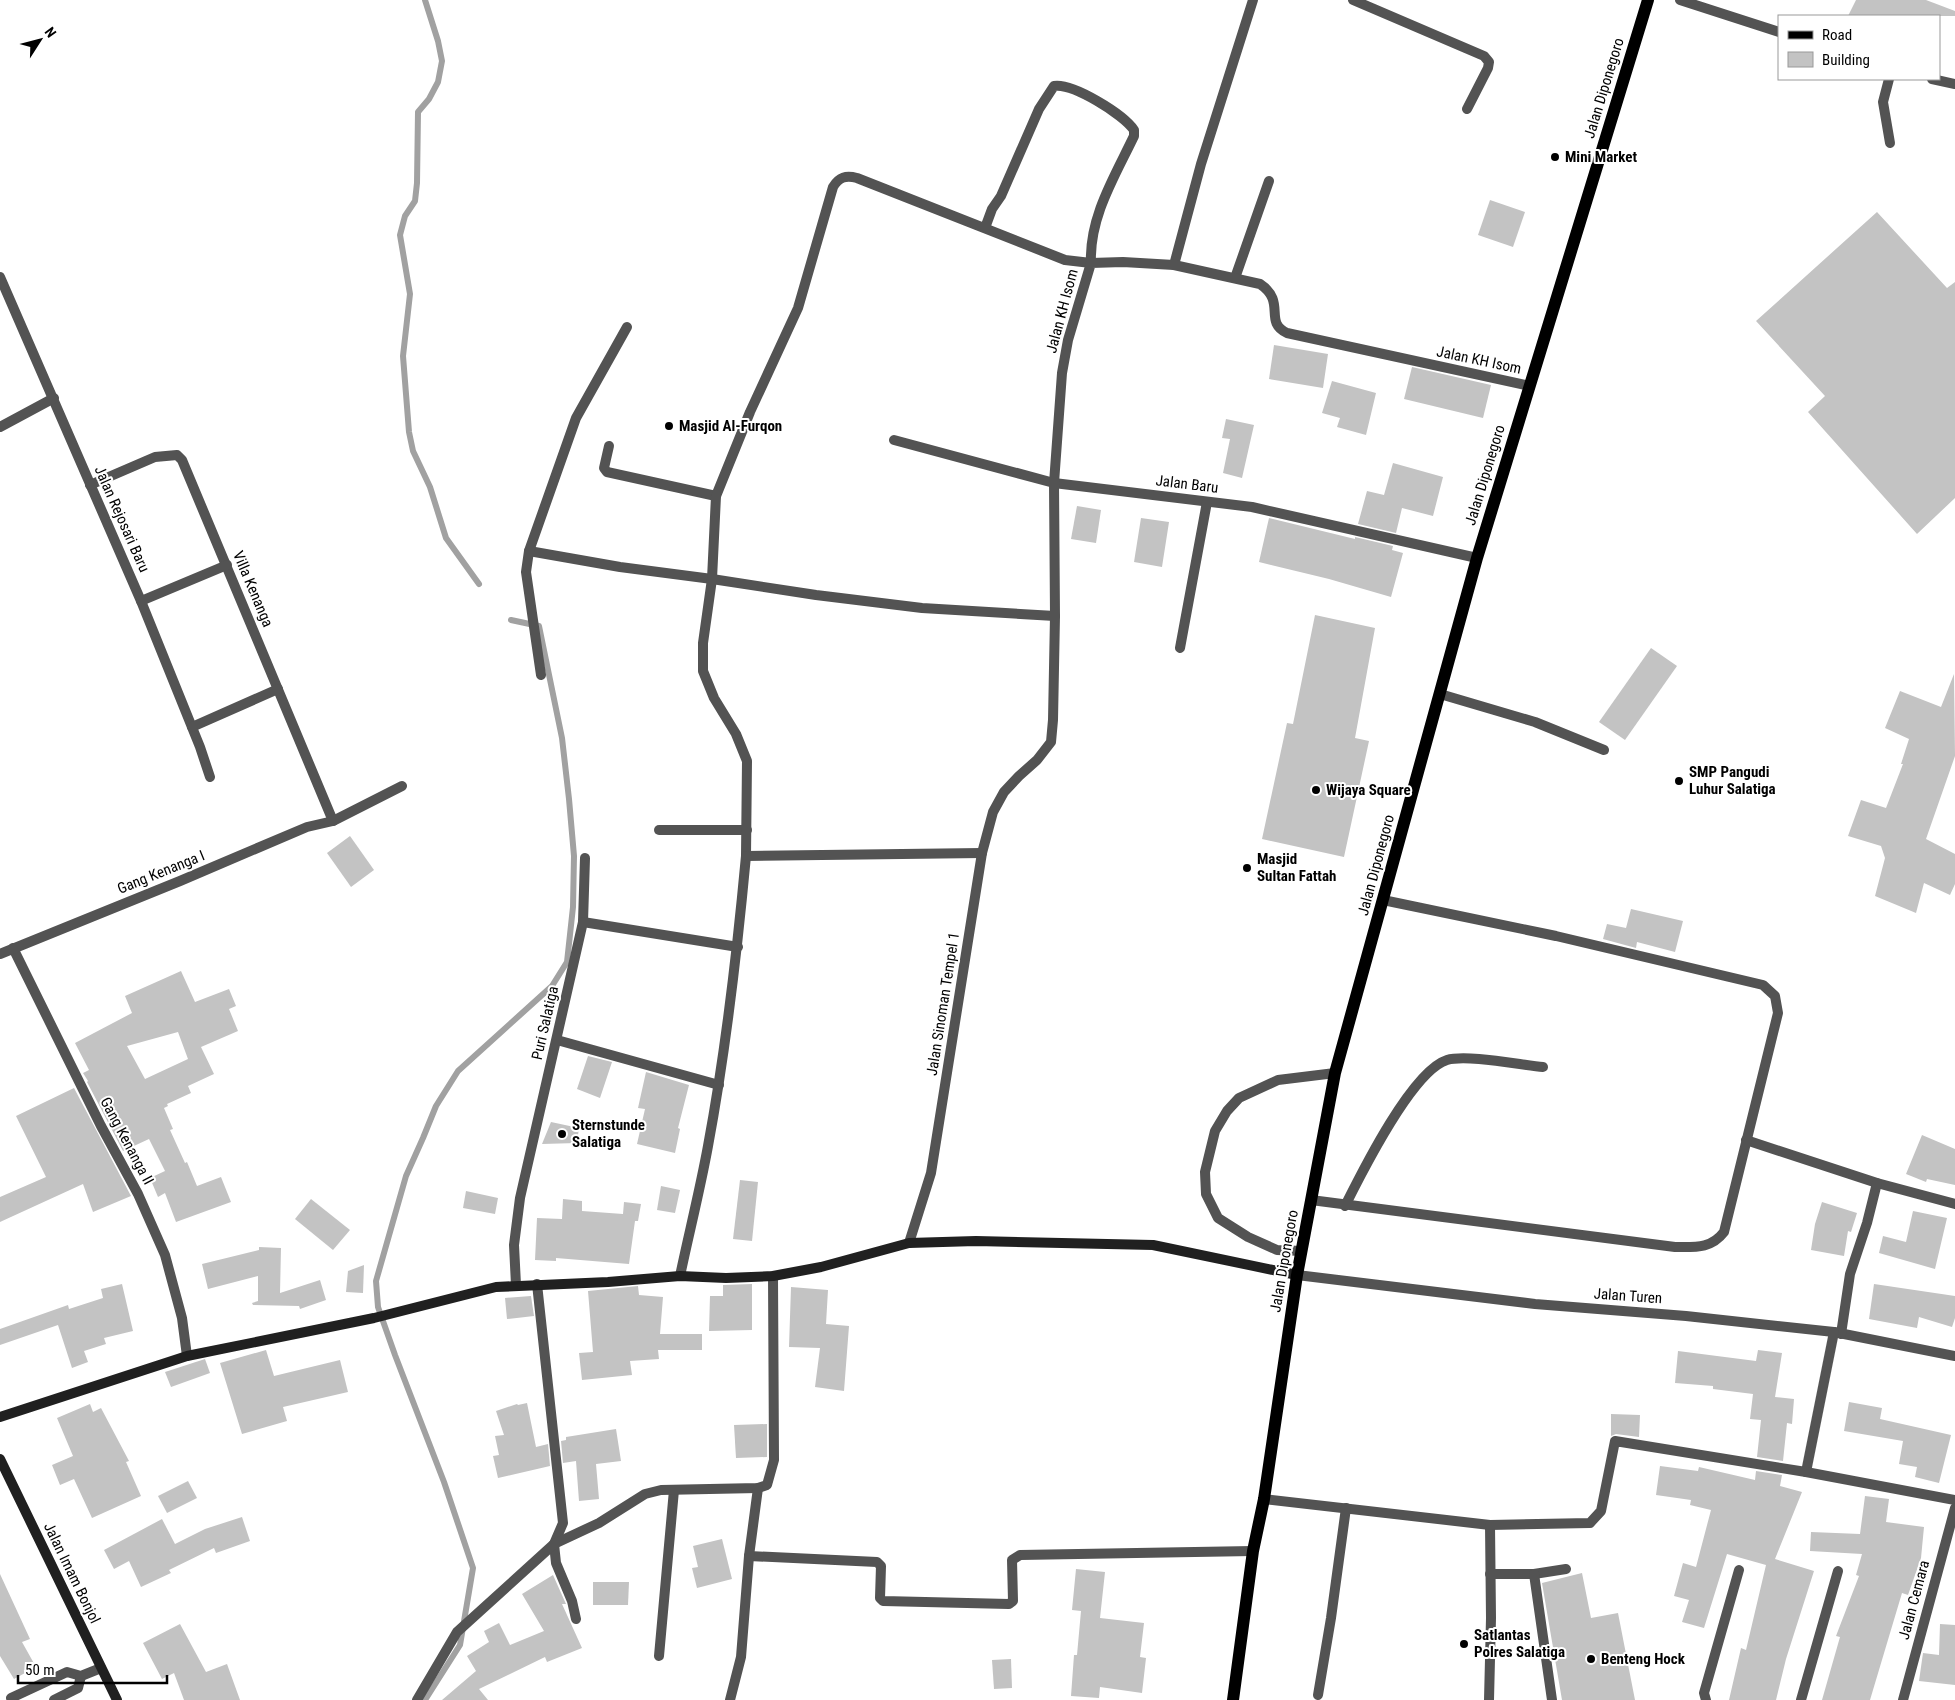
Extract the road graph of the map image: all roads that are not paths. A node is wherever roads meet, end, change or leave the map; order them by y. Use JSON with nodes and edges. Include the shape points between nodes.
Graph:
{"nodes":[{"id":1,"x":1253,"y":0,"type":"edge"},
{"id":2,"x":1353,"y":0,"type":"edge"},
{"id":3,"x":1648,"y":0,"type":"edge"},
{"id":4,"x":1680,"y":0,"type":"edge"},
{"id":5,"x":1778,"y":32,"type":"edge"},
{"id":6,"x":1889,"y":80,"type":"edge"},
{"id":7,"x":1937,"y":80,"type":"edge"},
{"id":8,"x":1955,"y":84,"type":"edge"},
{"id":9,"x":1467,"y":109,"type":"dead end"},
{"id":10,"x":1890,"y":143,"type":"dead end"},
{"id":11,"x":1269,"y":181,"type":"dead end"},
{"id":12,"x":985,"y":228,"type":"junction"},
{"id":13,"x":1091,"y":263,"type":"junction"},
{"id":14,"x":1174,"y":265,"type":"junction"},
{"id":15,"x":0,"y":277,"type":"edge"},
{"id":16,"x":1235,"y":278,"type":"junction"},
{"id":17,"x":627,"y":328,"type":"dead end"},
{"id":18,"x":1530,"y":386,"type":"junction"},
{"id":19,"x":54,"y":398,"type":"junction"},
{"id":20,"x":0,"y":427,"type":"edge"},
{"id":21,"x":894,"y":440,"type":"dead end"},
{"id":22,"x":609,"y":446,"type":"dead end"},
{"id":23,"x":1054,"y":483,"type":"junction"},
{"id":24,"x":90,"y":485,"type":"junction"},
{"id":25,"x":716,"y":496,"type":"junction"},
{"id":26,"x":1206,"y":502,"type":"junction"},
{"id":27,"x":535,"y":552,"type":"junction"},
{"id":28,"x":1477,"y":558,"type":"junction"},
{"id":29,"x":227,"y":565,"type":"junction"},
{"id":30,"x":712,"y":578,"type":"junction"},
{"id":31,"x":141,"y":600,"type":"junction"},
{"id":32,"x":1055,"y":616,"type":"junction"},
{"id":33,"x":1180,"y":648,"type":"dead end"},
{"id":34,"x":541,"y":675,"type":"dead end"},
{"id":35,"x":278,"y":688,"type":"junction"},
{"id":36,"x":1440,"y":694,"type":"junction"},
{"id":37,"x":192,"y":727,"type":"junction"},
{"id":38,"x":1604,"y":750,"type":"dead end"},
{"id":39,"x":1019,"y":776,"type":"joint"},
{"id":40,"x":210,"y":777,"type":"dead end"},
{"id":41,"x":402,"y":786,"type":"dead end"},
{"id":42,"x":333,"y":821,"type":"junction"},
{"id":43,"x":659,"y":830,"type":"dead end"},
{"id":44,"x":746,"y":830,"type":"junction"},
{"id":45,"x":982,"y":853,"type":"junction"},
{"id":46,"x":746,"y":856,"type":"junction"},
{"id":47,"x":585,"y":858,"type":"dead end"},
{"id":48,"x":1383,"y":900,"type":"junction"},
{"id":49,"x":583,"y":922,"type":"junction"},
{"id":50,"x":738,"y":947,"type":"junction"},
{"id":51,"x":14,"y":948,"type":"junction"},
{"id":52,"x":0,"y":954,"type":"edge"},
{"id":53,"x":557,"y":1040,"type":"junction"},
{"id":54,"x":1543,"y":1067,"type":"dead end"},
{"id":55,"x":1335,"y":1073,"type":"junction"},
{"id":56,"x":719,"y":1085,"type":"junction"},
{"id":57,"x":1746,"y":1140,"type":"junction"},
{"id":58,"x":1877,"y":1183,"type":"junction"},
{"id":59,"x":1311,"y":1200,"type":"junction"},
{"id":60,"x":1955,"y":1204,"type":"edge"},
{"id":61,"x":1346,"y":1206,"type":"junction"},
{"id":62,"x":909,"y":1243,"type":"junction"},
{"id":63,"x":1302,"y":1251,"type":"junction"},
{"id":64,"x":1297,"y":1275,"type":"junction"},
{"id":65,"x":680,"y":1276,"type":"junction"},
{"id":66,"x":773,"y":1276,"type":"junction"},
{"id":67,"x":537,"y":1284,"type":"junction"},
{"id":68,"x":516,"y":1285,"type":"junction"},
{"id":69,"x":1837,"y":1333,"type":"junction"},
{"id":70,"x":186,"y":1356,"type":"junction"},
{"id":71,"x":1955,"y":1356,"type":"edge"},
{"id":72,"x":0,"y":1417,"type":"edge"},
{"id":73,"x":0,"y":1460,"type":"edge"},
{"id":74,"x":1806,"y":1472,"type":"junction"},
{"id":75,"x":758,"y":1488,"type":"junction"},
{"id":76,"x":674,"y":1490,"type":"junction"},
{"id":77,"x":1264,"y":1499,"type":"junction"},
{"id":78,"x":1955,"y":1500,"type":"edge"},
{"id":79,"x":1346,"y":1508,"type":"junction"},
{"id":80,"x":1955,"y":1508,"type":"edge"},
{"id":81,"x":1490,"y":1524,"type":"junction"},
{"id":82,"x":554,"y":1544,"type":"junction"},
{"id":83,"x":1253,"y":1551,"type":"junction"},
{"id":84,"x":749,"y":1556,"type":"junction"},
{"id":85,"x":1566,"y":1568,"type":"dead end"},
{"id":86,"x":1739,"y":1570,"type":"dead end"},
{"id":87,"x":1838,"y":1571,"type":"dead end"},
{"id":88,"x":1490,"y":1574,"type":"junction"},
{"id":89,"x":1534,"y":1574,"type":"junction"},
{"id":90,"x":576,"y":1620,"type":"dead end"},
{"id":91,"x":660,"y":1656,"type":"dead end"},
{"id":92,"x":101,"y":1668,"type":"junction"},
{"id":93,"x":81,"y":1676,"type":"junction"},
{"id":94,"x":1318,"y":1695,"type":"dead end"},
{"id":95,"x":11,"y":1698,"type":"dead end"},
{"id":96,"x":54,"y":1700,"type":"edge"},
{"id":97,"x":117,"y":1700,"type":"edge"},
{"id":98,"x":417,"y":1700,"type":"edge"},
{"id":99,"x":730,"y":1700,"type":"edge"},
{"id":100,"x":1233,"y":1700,"type":"edge"},
{"id":101,"x":1489,"y":1700,"type":"edge"},
{"id":102,"x":1552,"y":1700,"type":"edge"},
{"id":103,"x":1706,"y":1700,"type":"edge"},
{"id":104,"x":1802,"y":1700,"type":"edge"},
{"id":105,"x":1903,"y":1700,"type":"edge"}],
"edges":[{"from":1,"to":14,"type":"street","via":[[1201,164]]},
{"from":2,"to":9,"type":"street","via":[[1486,58],[1488,68]]},
{"from":3,"to":18,"type":"main road","name":"Jalan Diponegoro"},
{"from":4,"to":5,"type":"street"},
{"from":6,"to":10,"type":"street","via":[[1883,102]]},
{"from":7,"to":8,"type":"street"},
{"from":11,"to":16,"type":"street"},
{"from":12,"to":13,"type":"street","via":[[1065,260]]},
{"from":12,"to":13,"type":"street","via":[[1039,108],[1054,86],[1060,85],[1121,116],[1134,130],[1106,192],[1090,246]]},
{"from":12,"to":25,"type":"street","via":[[857,178],[850,176],[836,181],[798,308]]},
{"from":13,"to":14,"type":"street","name":"Jalan KH Isom"},
{"from":13,"to":23,"type":"street","name":"Jalan KH Isom","via":[[1068,340],[1062,373]]},
{"from":14,"to":16,"type":"street","name":"Jalan KH Isom"},
{"from":15,"to":19,"type":"street","name":"Jalan Rejosari Baru"},
{"from":16,"to":18,"type":"street","name":"Jalan KH Isom","via":[[1268,289],[1276,304],[1276,324],[1287,333]]},
{"from":17,"to":27,"type":"street","via":[[576,418]]},
{"from":18,"to":28,"type":"main road","name":"Jalan Diponegoro"},
{"from":19,"to":20,"type":"street"},
{"from":19,"to":24,"type":"street","name":"Jalan Rejosari Baru"},
{"from":21,"to":23,"type":"street","name":"Jalan Baru"},
{"from":22,"to":25,"type":"street","via":[[604,468],[607,472]]},
{"from":23,"to":26,"type":"street","name":"Jalan Baru"},
{"from":23,"to":32,"type":"street","name":"Jalan KH Isom"},
{"from":24,"to":29,"type":"street","name":"Villa Kenanga","via":[[155,457],[177,455]]},
{"from":24,"to":31,"type":"street","name":"Jalan Rejosari Baru"},
{"from":25,"to":30,"type":"street"},
{"from":26,"to":28,"type":"street","name":"Jalan Baru","via":[[1252,507]]},
{"from":26,"to":33,"type":"street"},
{"from":27,"to":30,"type":"street"},
{"from":27,"to":34,"type":"street","via":[[526,572]]},
{"from":28,"to":36,"type":"main road","name":"Jalan Diponegoro"},
{"from":29,"to":31,"type":"street"},
{"from":29,"to":35,"type":"street","name":"Villa Kenanga"},
{"from":30,"to":32,"type":"street","via":[[816,596],[922,608]]},
{"from":30,"to":44,"type":"street","via":[[703,643],[703,671],[747,762]]},
{"from":31,"to":37,"type":"street","name":"Jalan Rejosari Baru"},
{"from":32,"to":39,"type":"street","name":"Jalan KH Isom","via":[[1051,742]]},
{"from":35,"to":37,"type":"street"},
{"from":35,"to":42,"type":"street","name":"Villa Kenanga"},
{"from":36,"to":38,"type":"street","via":[[1536,722]]},
{"from":36,"to":48,"type":"main road","name":"Jalan Diponegoro"},
{"from":37,"to":40,"type":"street","name":"Jalan Rejosari Baru"},
{"from":39,"to":45,"type":"street","name":"Jalan Sinoman Tempel 1","via":[[1004,792],[993,812]]},
{"from":41,"to":42,"type":"street"},
{"from":42,"to":51,"type":"street","name":"Gang Kenanga I","via":[[307,827]]},
{"from":43,"to":44,"type":"street"},
{"from":44,"to":46,"type":"street"},
{"from":45,"to":46,"type":"street"},
{"from":45,"to":62,"type":"street","name":"Jalan Sinoman Tempel 1","via":[[931,1173]]},
{"from":46,"to":50,"type":"street"},
{"from":47,"to":49,"type":"street","name":"Puri Salatiga"},
{"from":48,"to":55,"type":"main road","name":"Jalan Diponegoro"},
{"from":48,"to":57,"type":"street","via":[[1556,936],[1763,985],[1775,996],[1778,1013]]},
{"from":49,"to":50,"type":"street"},
{"from":49,"to":53,"type":"street","name":"Puri Salatiga"},
{"from":50,"to":56,"type":"street"},
{"from":51,"to":52,"type":"street","name":"Gang Kenanga I"},
{"from":51,"to":70,"type":"street","name":"Gang Kenanga II","via":[[138,1194],[165,1255],[182,1318]]},
{"from":53,"to":56,"type":"street"},
{"from":53,"to":68,"type":"street","name":"Puri Salatiga","via":[[517,1214],[514,1246]]},
{"from":54,"to":61,"type":"street","via":[[1466,1059],[1447,1060],[1432,1069],[1414,1089],[1374,1149]]},
{"from":55,"to":59,"type":"main road","name":"Jalan Diponegoro"},
{"from":55,"to":63,"type":"street","via":[[1278,1080],[1239,1098],[1215,1131],[1205,1172],[1206,1194],[1218,1218],[1277,1250]]},
{"from":56,"to":65,"type":"street"},
{"from":57,"to":58,"type":"street"},
{"from":57,"to":61,"type":"street","via":[[1724,1232],[1702,1248]]},
{"from":58,"to":60,"type":"street"},
{"from":58,"to":69,"type":"street","via":[[1850,1274]]},
{"from":59,"to":61,"type":"street"},
{"from":59,"to":63,"type":"main road","name":"Jalan Diponegoro"},
{"from":62,"to":64,"type":"street","via":[[976,1240],[1153,1245]]},
{"from":62,"to":66,"type":"street","via":[[821,1267]]},
{"from":63,"to":64,"type":"main road","name":"Jalan Diponegoro"},
{"from":64,"to":69,"type":"street","name":"Jalan Turen","via":[[1534,1304],[1686,1316]]},
{"from":64,"to":77,"type":"main road","name":"Jalan Diponegoro"},
{"from":65,"to":66,"type":"street"},
{"from":65,"to":67,"type":"street"},
{"from":66,"to":75,"type":"street","via":[[774,1460],[767,1485]]},
{"from":67,"to":68,"type":"street"},
{"from":67,"to":82,"type":"street","via":[[563,1524]]},
{"from":68,"to":70,"type":"street"},
{"from":69,"to":71,"type":"street","name":"Jalan Turen"},
{"from":69,"to":74,"type":"street"},
{"from":70,"to":72,"type":"street"},
{"from":73,"to":92,"type":"street","name":"Jalan Imam Bonjol"},
{"from":74,"to":78,"type":"street"},
{"from":74,"to":81,"type":"street","via":[[1615,1441],[1601,1511],[1590,1523]]},
{"from":75,"to":76,"type":"street"},
{"from":75,"to":84,"type":"street"},
{"from":76,"to":82,"type":"street","via":[[645,1494],[599,1523]]},
{"from":76,"to":91,"type":"street"},
{"from":77,"to":79,"type":"street"},
{"from":77,"to":83,"type":"main road","name":"Jalan Diponegoro"},
{"from":79,"to":81,"type":"street"},
{"from":79,"to":94,"type":"street"},
{"from":80,"to":105,"type":"street","name":"Jalan Cemara"},
{"from":81,"to":88,"type":"street"},
{"from":82,"to":90,"type":"street","via":[[556,1563],[572,1601]]},
{"from":82,"to":98,"type":"street","via":[[457,1632]]},
{"from":83,"to":84,"type":"street","via":[[1020,1555],[1012,1560],[1013,1601],[1009,1604],[883,1601],[880,1598],[881,1566],[877,1562]]},
{"from":83,"to":100,"type":"main road","name":"Jalan Diponegoro"},
{"from":84,"to":99,"type":"street","via":[[741,1657]]},
{"from":85,"to":89,"type":"street"},
{"from":86,"to":103,"type":"street","via":[[1704,1693]]},
{"from":87,"to":104,"type":"street"},
{"from":88,"to":89,"type":"street"},
{"from":88,"to":101,"type":"street"},
{"from":89,"to":102,"type":"street"},
{"from":92,"to":93,"type":"street"},
{"from":92,"to":97,"type":"street","name":"Jalan Imam Bonjol"},
{"from":93,"to":95,"type":"street","via":[[68,1672]]},
{"from":93,"to":96,"type":"street","via":[[78,1688]]}]}
